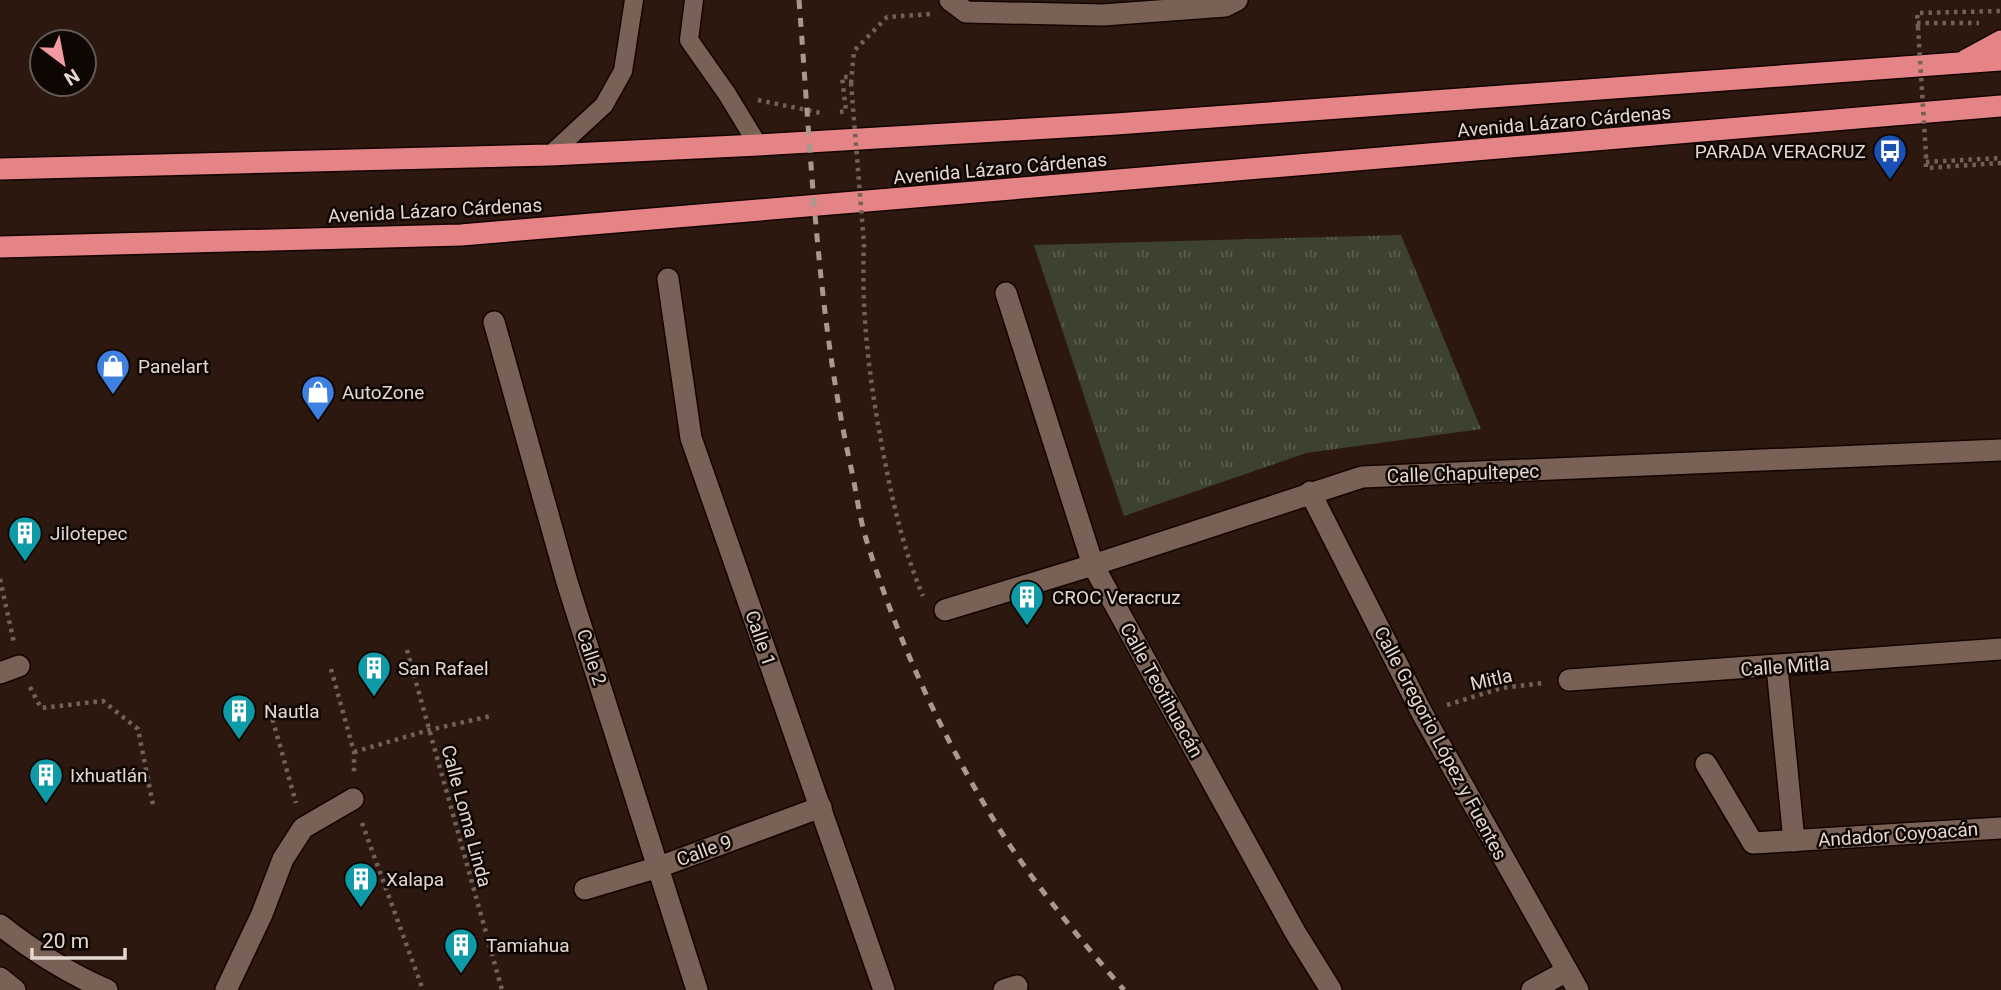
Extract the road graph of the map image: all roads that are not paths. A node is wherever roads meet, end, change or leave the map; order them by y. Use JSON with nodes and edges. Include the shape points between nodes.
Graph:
{"nodes":[{"id":1,"x":634,"y":0,"type":"edge"},
{"id":2,"x":694,"y":0,"type":"edge"},
{"id":3,"x":1237,"y":0,"type":"edge"},
{"id":4,"x":958,"y":6,"type":"edge"},
{"id":5,"x":1996,"y":32,"type":"edge"},
{"id":6,"x":2001,"y":60,"type":"edge"},
{"id":7,"x":1962,"y":62,"type":"junction"},
{"id":8,"x":2001,"y":106,"type":"edge"},
{"id":9,"x":758,"y":145,"type":"junction"},
{"id":10,"x":550,"y":155,"type":"junction"},
{"id":11,"x":0,"y":169,"type":"edge"},
{"id":12,"x":0,"y":247,"type":"edge"},
{"id":13,"x":668,"y":279,"type":"dead end"},
{"id":14,"x":1006,"y":293,"type":"dead end"},
{"id":15,"x":494,"y":322,"type":"dead end"},
{"id":16,"x":2001,"y":450,"type":"edge"},
{"id":17,"x":1310,"y":492,"type":"junction"},
{"id":18,"x":1093,"y":565,"type":"junction"},
{"id":19,"x":945,"y":610,"type":"road end"},
{"id":20,"x":2001,"y":649,"type":"edge"},
{"id":21,"x":1777,"y":667,"type":"junction"},
{"id":22,"x":1569,"y":680,"type":"road end"},
{"id":23,"x":1706,"y":764,"type":"dead end"},
{"id":24,"x":353,"y":799,"type":"road end"},
{"id":25,"x":821,"y":807,"type":"junction"},
{"id":26,"x":2001,"y":828,"type":"edge"},
{"id":27,"x":1794,"y":841,"type":"junction"},
{"id":28,"x":659,"y":867,"type":"junction"},
{"id":29,"x":585,"y":888,"type":"dead end"},
{"id":30,"x":0,"y":925,"type":"edge"},
{"id":31,"x":1567,"y":971,"type":"junction"},
{"id":32,"x":0,"y":978,"type":"edge"},
{"id":33,"x":15,"y":990,"type":"edge"},
{"id":34,"x":107,"y":990,"type":"edge"},
{"id":35,"x":226,"y":990,"type":"edge"},
{"id":36,"x":697,"y":990,"type":"edge"},
{"id":37,"x":884,"y":990,"type":"edge"},
{"id":38,"x":1331,"y":990,"type":"edge"},
{"id":39,"x":1532,"y":990,"type":"edge"},
{"id":40,"x":1578,"y":990,"type":"edge"}],
"edges":[{"from":1,"to":10,"type":"lane","via":[[623,71],[604,106]]},
{"from":2,"to":9,"type":"lane","via":[[689,40]]},
{"from":3,"to":4,"type":"street","via":[[1225,6],[1103,15]]},
{"from":5,"to":7,"type":"highway"},
{"from":6,"to":7,"type":"highway","name":"Avenida Lázaro Cárdenas"},
{"from":7,"to":9,"type":"highway","name":"Avenida Lázaro Cárdenas","via":[[1116,124]]},
{"from":8,"to":12,"type":"highway","name":"Avenida Lázaro Cárdenas","via":[[461,235]]},
{"from":9,"to":10,"type":"highway","name":"Avenida Lázaro Cárdenas"},
{"from":10,"to":11,"type":"highway","name":"Avenida Lázaro Cárdenas"},
{"from":13,"to":25,"type":"street","name":"Calle 1","via":[[691,438]]},
{"from":14,"to":18,"type":"street","name":"Calle Teotihuacán"},
{"from":15,"to":28,"type":"street","name":"Calle 2","via":[[568,582]]},
{"from":16,"to":17,"type":"street","name":"Calle Chapultepec","via":[[1362,477]]},
{"from":17,"to":18,"type":"street","name":"Calle Chapultepec"},
{"from":17,"to":31,"type":"street","name":"Calle Gregorio López y Fuentes","via":[[1422,713]]},
{"from":18,"to":19,"type":"street","name":"Calle Chapultepec"},
{"from":18,"to":38,"type":"street","name":"Calle Teotihuacán"},
{"from":20,"to":21,"type":"street","name":"Calle Mitla"},
{"from":21,"to":22,"type":"street","name":"Calle Mitla"},
{"from":21,"to":27,"type":"street"},
{"from":23,"to":27,"type":"street","name":"Andador Coyoacán","via":[[1753,843]]},
{"from":24,"to":35,"type":"street","via":[[303,828],[283,859]]},
{"from":25,"to":28,"type":"street","name":"Calle 9"},
{"from":25,"to":37,"type":"street","name":"Calle 1"},
{"from":26,"to":27,"type":"street","name":"Andador Coyoacán"},
{"from":28,"to":29,"type":"street","name":"Calle 9"},
{"from":28,"to":36,"type":"street","name":"Calle 2"},
{"from":30,"to":34,"type":"street","via":[[76,977]]},
{"from":31,"to":39,"type":"street"},
{"from":31,"to":40,"type":"street","name":"Calle Gregorio López y Fuentes"},
{"from":32,"to":33,"type":"street"}]}
